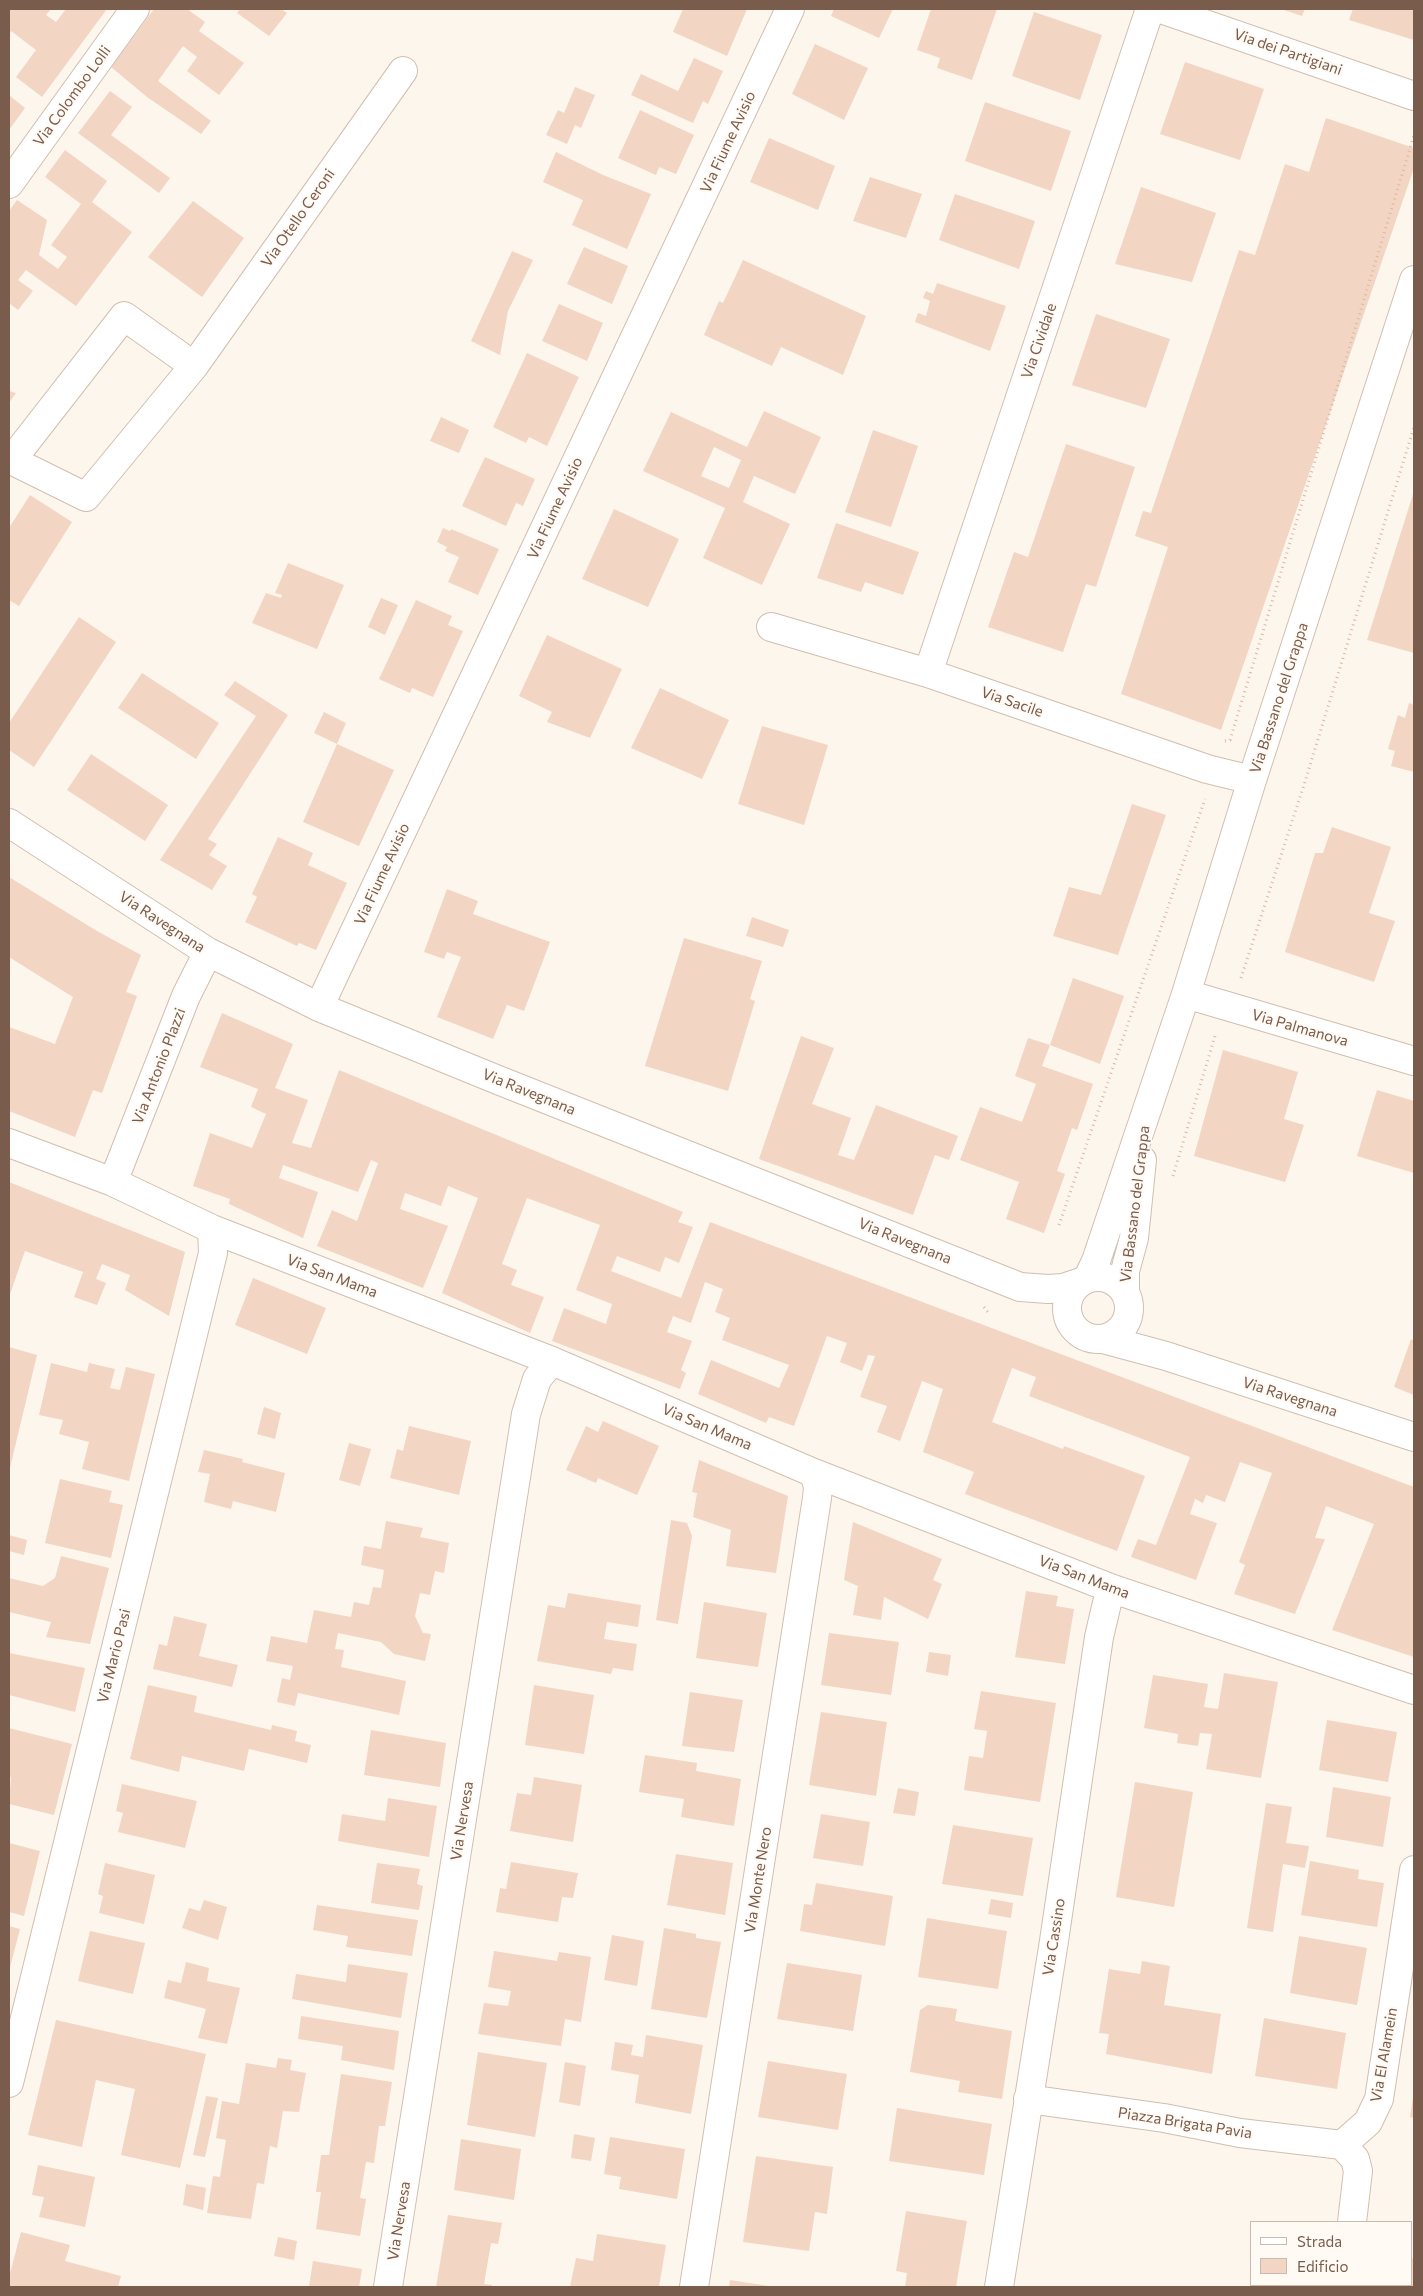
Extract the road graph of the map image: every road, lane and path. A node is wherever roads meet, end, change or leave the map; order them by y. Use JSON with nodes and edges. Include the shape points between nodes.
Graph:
{"nodes":[{"id":1,"x":135,"y":9,"type":"edge"},
{"id":2,"x":790,"y":9,"type":"edge"},
{"id":3,"x":1150,"y":9,"type":"edge"},
{"id":4,"x":1161,"y":9,"type":"edge"},
{"id":5,"x":403,"y":71,"type":"dead end"},
{"id":6,"x":1414,"y":96,"type":"edge"},
{"id":7,"x":1414,"y":135,"type":"edge"},
{"id":8,"x":9,"y":184,"type":"edge"},
{"id":9,"x":1414,"y":280,"type":"edge"},
{"id":10,"x":194,"y":366,"type":"junction"},
{"id":11,"x":1414,"y":427,"type":"edge"},
{"id":12,"x":10,"y":460,"type":"edge"},
{"id":13,"x":771,"y":628,"type":"dead end"},
{"id":14,"x":928,"y":673,"type":"junction"},
{"id":15,"x":1207,"y":769,"type":"junction"},
{"id":16,"x":1252,"y":780,"type":"junction"},
{"id":17,"x":9,"y":824,"type":"edge"},
{"id":18,"x":208,"y":952,"type":"junction"},
{"id":19,"x":1240,"y":981,"type":"dead end"},
{"id":20,"x":1186,"y":994,"type":"junction"},
{"id":21,"x":319,"y":1007,"type":"junction"},
{"id":22,"x":1216,"y":1033,"type":"dead end"},
{"id":23,"x":1414,"y":1061,"type":"edge"},
{"id":24,"x":1146,"y":1116,"type":"junction"},
{"id":25,"x":9,"y":1143,"type":"edge"},
{"id":26,"x":1172,"y":1181,"type":"dead end"},
{"id":27,"x":113,"y":1182,"type":"junction"},
{"id":28,"x":1059,"y":1225,"type":"dead end"},
{"id":29,"x":212,"y":1229,"type":"junction"},
{"id":30,"x":1083,"y":1280,"type":"junction"},
{"id":31,"x":1127,"y":1302,"type":"junction"},
{"id":32,"x":1103,"y":1339,"type":"junction"},
{"id":33,"x":1166,"y":1356,"type":"junction"},
{"id":34,"x":552,"y":1361,"type":"junction"},
{"id":35,"x":1414,"y":1438,"type":"edge"},
{"id":36,"x":814,"y":1473,"type":"junction"},
{"id":37,"x":1114,"y":1589,"type":"junction"},
{"id":38,"x":1414,"y":1690,"type":"edge"},
{"id":39,"x":1414,"y":1870,"type":"edge"},
{"id":40,"x":9,"y":2083,"type":"edge"},
{"id":41,"x":1028,"y":2099,"type":"junction"},
{"id":42,"x":1342,"y":2145,"type":"junction"},
{"id":43,"x":1352,"y":2221,"type":"edge"},
{"id":44,"x":388,"y":2287,"type":"edge"},
{"id":45,"x":694,"y":2287,"type":"edge"},
{"id":46,"x":999,"y":2287,"type":"edge"}],
"edges":[{"from":1,"to":8,"type":"street","name":"Via Colombo Lolli"},
{"from":2,"to":21,"type":"street","name":"Via Fiume Avisio"},
{"from":3,"to":14,"type":"street","name":"Via Cividale"},
{"from":4,"to":6,"type":"street","name":"Via dei Partigiani"},
{"from":5,"to":10,"type":"street","name":"Via Otello Ceroni"},
{"from":7,"to":15,"type":"path","via":[[1230,740],[1211,743]]},
{"from":9,"to":16,"type":"street","name":"Via Bassano del Grappa"},
{"from":10,"to":12,"type":"street","name":"Via Otello Ceroni","via":[[86,497]]},
{"from":10,"to":12,"type":"street","name":"Via Otello Ceroni","via":[[124,316]]},
{"from":11,"to":19,"type":"path"},
{"from":13,"to":14,"type":"street","name":"Via Sacile"},
{"from":14,"to":15,"type":"street","name":"Via Sacile"},
{"from":15,"to":16,"type":"street","name":"Via Sacile"},
{"from":15,"to":28,"type":"path","via":[[1204,804]]},
{"from":16,"to":20,"type":"street","name":"Via Bassano del Grappa"},
{"from":17,"to":18,"type":"street","name":"Via Ravegnana"},
{"from":18,"to":21,"type":"street","name":"Via Ravegnana"},
{"from":18,"to":27,"type":"street","name":"Via Antonio Plazzi","via":[[186,996]]},
{"from":20,"to":23,"type":"street","name":"Via Palmanova"},
{"from":20,"to":24,"type":"street","name":"Via Bassano del Grappa"},
{"from":21,"to":30,"type":"street","name":"Via Ravegnana","via":[[1020,1287],[1064,1288]]},
{"from":22,"to":26,"type":"path"},
{"from":24,"to":30,"type":"street","name":"Via Bassano del Grappa","via":[[1096,1261]]},
{"from":24,"to":31,"type":"street","name":"Via Bassano del Grappa","via":[[1134,1238],[1125,1271]]},
{"from":25,"to":27,"type":"street","name":"Via San Mama"},
{"from":27,"to":29,"type":"street","name":"Via San Mama"},
{"from":29,"to":34,"type":"street","name":"Via San Mama"},
{"from":29,"to":40,"type":"street","name":"Via Mario Pasi","via":[[213,1253]]},
{"from":30,"to":31,"type":"street","via":[[1098,1276],[1109,1278],[1118,1284]]},
{"from":30,"to":32,"type":"street","via":[[1071,1291],[1066,1312],[1070,1322],[1084,1336]]},
{"from":31,"to":32,"type":"street","via":[[1121,1330]]},
{"from":31,"to":33,"type":"street","name":"Via Ravegnana","via":[[1146,1337]]},
{"from":32,"to":33,"type":"street","name":"Via Ravegnana"},
{"from":33,"to":35,"type":"street","name":"Via Ravegnana"},
{"from":34,"to":36,"type":"street","name":"Via San Mama"},
{"from":34,"to":44,"type":"street","name":"Via Nervesa","via":[[537,1379],[526,1414]]},
{"from":36,"to":37,"type":"street","name":"Via San Mama"},
{"from":36,"to":45,"type":"street","name":"Via Monte Nero","via":[[817,1498]]},
{"from":37,"to":38,"type":"street","name":"Via San Mama"},
{"from":37,"to":41,"type":"street","name":"Via Cassino","via":[[1107,1602],[1098,1637]]},
{"from":39,"to":42,"type":"street","name":"Via El Alamein","via":[[1379,2098],[1368,2122]]},
{"from":41,"to":42,"type":"street","name":"Piazza Brigata Pavia","via":[[1164,2118],[1240,2133]]},
{"from":41,"to":46,"type":"street","name":"Via Cassino"},
{"from":42,"to":43,"type":"street","via":[[1355,2158],[1358,2171]]}]}
